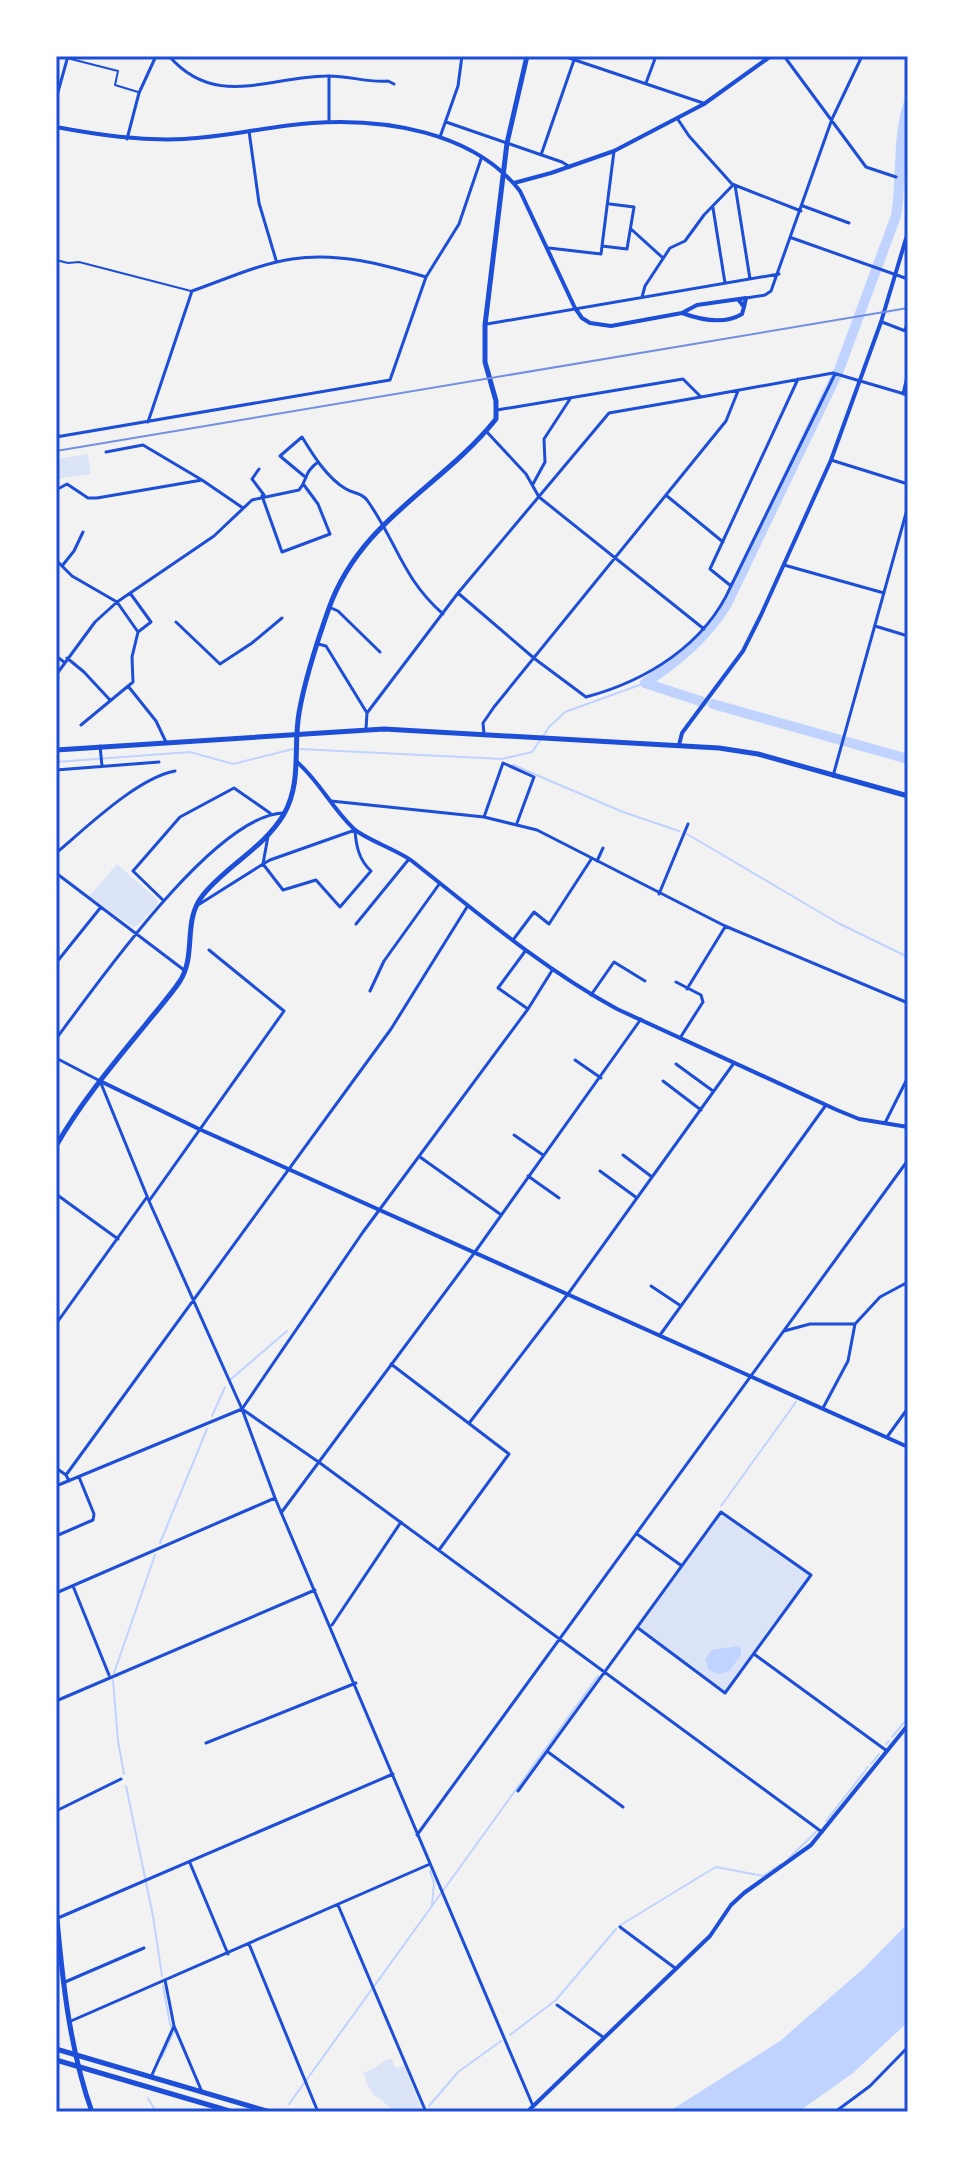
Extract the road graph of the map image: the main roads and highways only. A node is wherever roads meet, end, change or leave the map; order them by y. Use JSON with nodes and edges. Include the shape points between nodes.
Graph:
{"nodes":[{"id":1,"x":527,"y":56,"type":"edge"},
{"id":2,"x":297,"y":733,"type":"junction"},
{"id":3,"x":56,"y":750,"type":"edge"},
{"id":4,"x":908,"y":796,"type":"edge"},
{"id":5,"x":56,"y":1146,"type":"edge"},
{"id":6,"x":56,"y":1908,"type":"edge"},
{"id":7,"x":57,"y":1918,"type":"edge"},
{"id":8,"x":57,"y":1928,"type":"edge"},
{"id":9,"x":56,"y":2049,"type":"edge"},
{"id":10,"x":76,"y":2055,"type":"junction"},
{"id":11,"x":56,"y":2060,"type":"edge"},
{"id":12,"x":79,"y":2067,"type":"junction"},
{"id":13,"x":212,"y":2109,"type":"edge"},
{"id":14,"x":92,"y":2112,"type":"edge"},
{"id":15,"x":233,"y":2112,"type":"edge"},
{"id":16,"x":270,"y":2112,"type":"edge"}],
"edges":[{"from":1,"to":2,"type":"main road","via":[[507,143],[485,325],[485,362],[496,419],[372,535],[342,580],[303,692]]},
{"from":2,"to":3,"type":"main road"},
{"from":2,"to":4,"type":"main road","via":[[366,729],[679,745],[758,754]]},
{"from":2,"to":5,"type":"main road","via":[[294,788],[284,813],[195,907],[191,946],[177,984]]},
{"from":6,"to":7,"type":"main road"},
{"from":7,"to":8,"type":"main road"},
{"from":8,"to":10,"type":"main road"},
{"from":9,"to":10,"type":"main road"},
{"from":10,"to":12,"type":"main road"},
{"from":10,"to":16,"type":"main road"},
{"from":11,"to":12,"type":"main road"},
{"from":12,"to":13,"type":"main road"},
{"from":12,"to":14,"type":"main road"},
{"from":13,"to":15,"type":"main road"}]}
